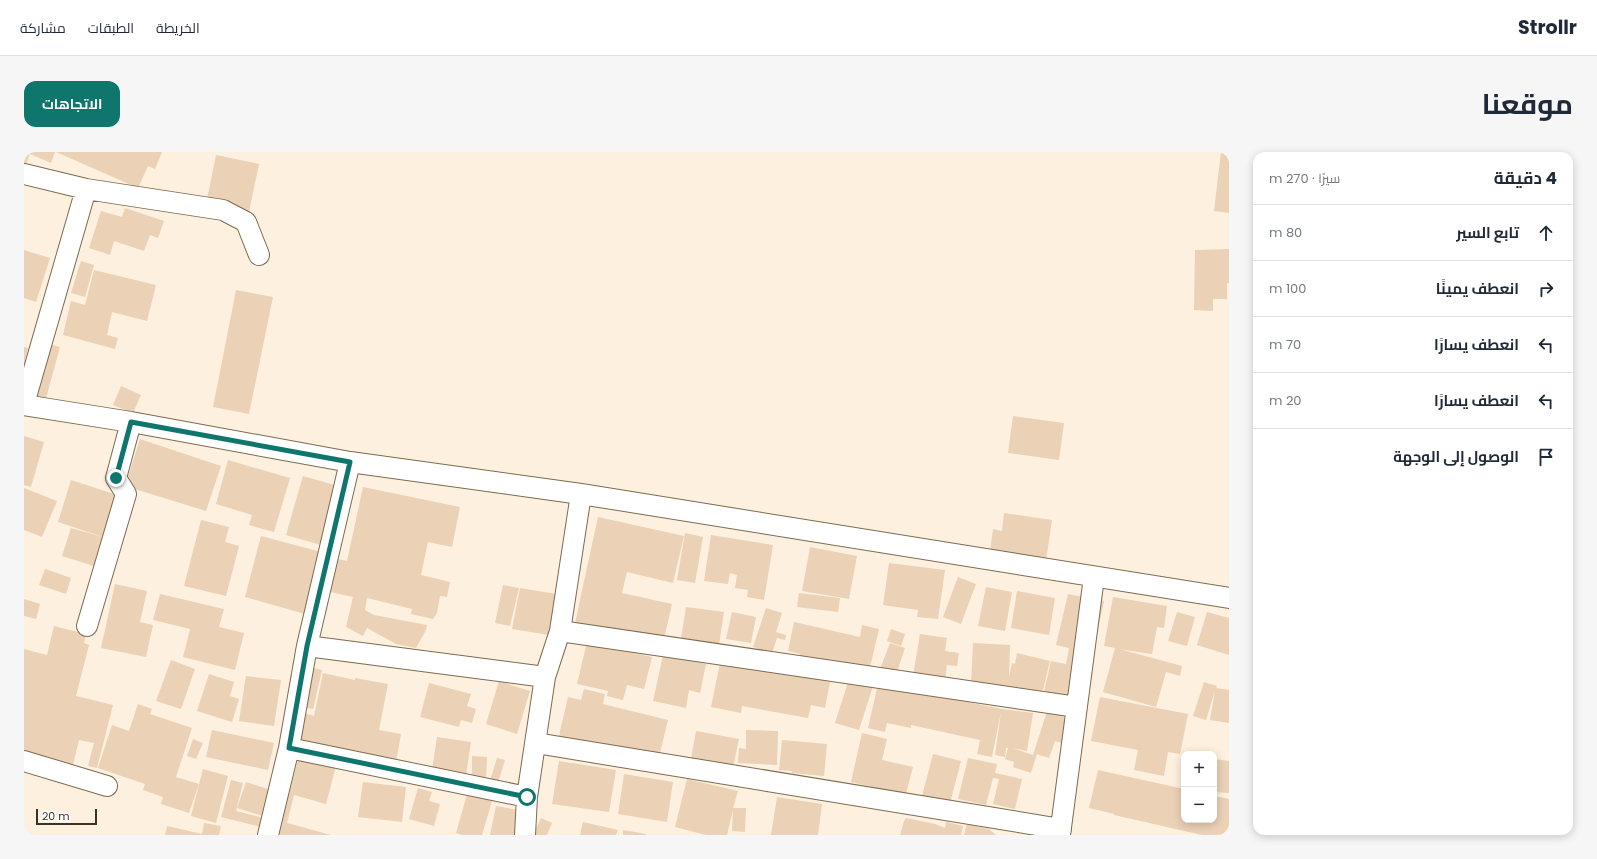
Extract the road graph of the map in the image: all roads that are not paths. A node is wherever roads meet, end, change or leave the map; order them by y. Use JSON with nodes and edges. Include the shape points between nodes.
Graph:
{"nodes":[{"id":1,"x":24,"y":174,"type":"edge"},
{"id":2,"x":86,"y":189,"type":"junction"},
{"id":3,"x":259,"y":255,"type":"dead end"},
{"id":4,"x":24,"y":404,"type":"edge"},
{"id":5,"x":131,"y":422,"type":"junction"},
{"id":6,"x":350,"y":462,"type":"junction"},
{"id":7,"x":581,"y":494,"type":"junction"},
{"id":8,"x":1094,"y":577,"type":"junction"},
{"id":9,"x":1229,"y":598,"type":"edge"},
{"id":10,"x":88,"y":626,"type":"dead end"},
{"id":11,"x":560,"y":630,"type":"junction"},
{"id":12,"x":307,"y":646,"type":"junction"},
{"id":13,"x":545,"y":677,"type":"junction"},
{"id":14,"x":1077,"y":707,"type":"junction"},
{"id":15,"x":536,"y":743,"type":"junction"},
{"id":16,"x":289,"y":748,"type":"junction"},
{"id":17,"x":24,"y":761,"type":"edge"},
{"id":18,"x":107,"y":786,"type":"dead end"},
{"id":19,"x":527,"y":797,"type":"junction"},
{"id":20,"x":1061,"y":832,"type":"edge"},
{"id":21,"x":268,"y":835,"type":"edge"},
{"id":22,"x":525,"y":835,"type":"edge"}],
"edges":[{"from":1,"to":2,"type":"street"},
{"from":2,"to":3,"type":"street","via":[[223,210],[246,222]]},
{"from":2,"to":4,"type":"street"},
{"from":4,"to":5,"type":"street"},
{"from":5,"to":6,"type":"street"},
{"from":5,"to":10,"type":"street","via":[[116,478],[126,494]]},
{"from":6,"to":7,"type":"street"},
{"from":6,"to":12,"type":"street"},
{"from":7,"to":8,"type":"street"},
{"from":7,"to":11,"type":"street"},
{"from":8,"to":9,"type":"street"},
{"from":8,"to":14,"type":"street"},
{"from":11,"to":13,"type":"street"},
{"from":11,"to":14,"type":"street"},
{"from":12,"to":13,"type":"street"},
{"from":12,"to":16,"type":"street"},
{"from":13,"to":15,"type":"street"},
{"from":14,"to":20,"type":"street"},
{"from":15,"to":19,"type":"street"},
{"from":15,"to":20,"type":"street"},
{"from":16,"to":19,"type":"street"},
{"from":16,"to":21,"type":"street"},
{"from":17,"to":18,"type":"street"},
{"from":19,"to":22,"type":"street"}]}
